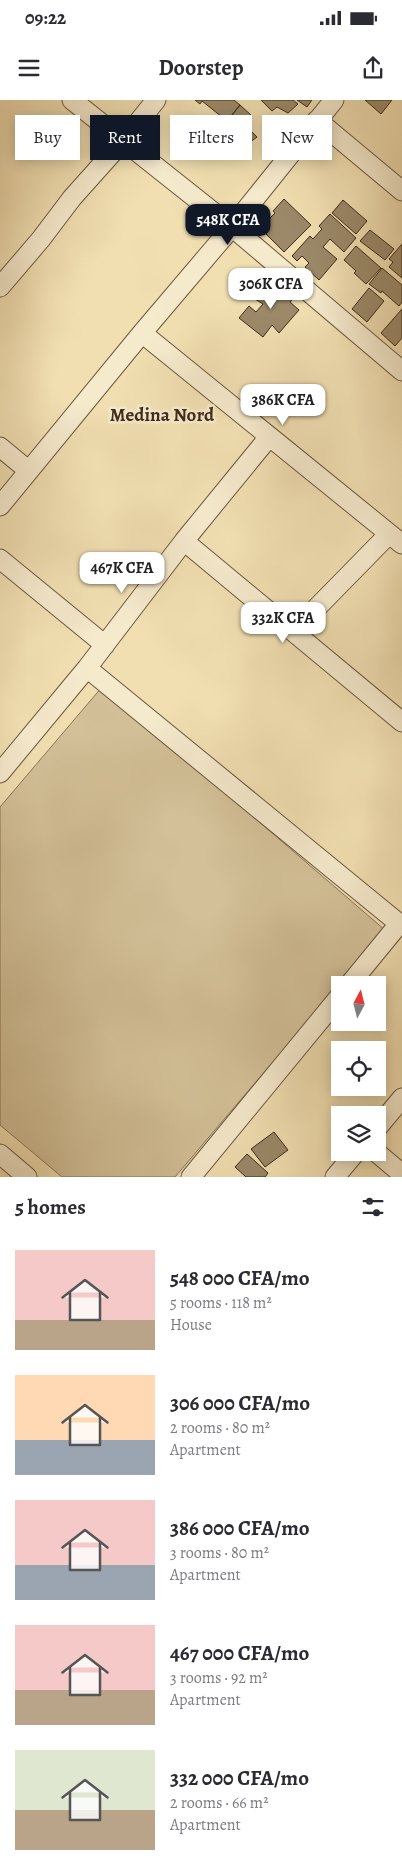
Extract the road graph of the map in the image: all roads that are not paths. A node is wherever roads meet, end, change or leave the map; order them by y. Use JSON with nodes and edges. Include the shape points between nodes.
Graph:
{"nodes":[{"id":1,"x":72,"y":100,"type":"edge"},
{"id":2,"x":156,"y":100,"type":"edge"},
{"id":3,"x":334,"y":100,"type":"edge"},
{"id":4,"x":91,"y":115,"type":"edge"},
{"id":5,"x":144,"y":115,"type":"edge"},
{"id":6,"x":321,"y":115,"type":"edge"},
{"id":7,"x":332,"y":133,"type":"edge"},
{"id":8,"x":106,"y":160,"type":"edge"},
{"id":9,"x":147,"y":160,"type":"edge"},
{"id":10,"x":285,"y":160,"type":"edge"},
{"id":11,"x":402,"y":191,"type":"edge"},
{"id":12,"x":232,"y":227,"type":"junction"},
{"id":13,"x":2,"y":280,"type":"edge"},
{"id":14,"x":142,"y":333,"type":"junction"},
{"id":15,"x":402,"y":370,"type":"edge"},
{"id":16,"x":269,"y":437,"type":"junction"},
{"id":17,"x":0,"y":447,"type":"edge"},
{"id":18,"x":29,"y":471,"type":"junction"},
{"id":19,"x":0,"y":506,"type":"edge"},
{"id":20,"x":396,"y":539,"type":"edge"},
{"id":21,"x":184,"y":541,"type":"junction"},
{"id":22,"x":0,"y":559,"type":"edge"},
{"id":23,"x":294,"y":631,"type":"junction"},
{"id":24,"x":105,"y":644,"type":"junction"},
{"id":25,"x":87,"y":668,"type":"junction"},
{"id":26,"x":399,"y":714,"type":"edge"},
{"id":27,"x":0,"y":772,"type":"edge"},
{"id":28,"x":400,"y":925,"type":"edge"},
{"id":29,"x":357,"y":976,"type":"edge"},
{"id":30,"x":331,"y":1007,"type":"edge"},
{"id":31,"x":402,"y":1098,"type":"edge"},
{"id":32,"x":386,"y":1117,"type":"edge"},
{"id":33,"x":0,"y":1154,"type":"edge"},
{"id":34,"x":386,"y":1160,"type":"edge"},
{"id":35,"x":348,"y":1161,"type":"edge"},
{"id":36,"x":402,"y":1174,"type":"edge"},
{"id":37,"x":27,"y":1177,"type":"edge"},
{"id":38,"x":191,"y":1177,"type":"edge"},
{"id":39,"x":335,"y":1177,"type":"edge"}],
"edges":[{"from":1,"to":4,"type":"street"},
{"from":2,"to":5,"type":"street"},
{"from":3,"to":6,"type":"street"},
{"from":7,"to":11,"type":"street"},
{"from":8,"to":13,"type":"street","via":[[41,239]]},
{"from":9,"to":12,"type":"street"},
{"from":10,"to":12,"type":"street"},
{"from":12,"to":14,"type":"street"},
{"from":12,"to":15,"type":"street"},
{"from":14,"to":16,"type":"street"},
{"from":14,"to":18,"type":"street"},
{"from":16,"to":20,"type":"street"},
{"from":16,"to":21,"type":"street"},
{"from":17,"to":18,"type":"street"},
{"from":18,"to":19,"type":"street"},
{"from":20,"to":23,"type":"street"},
{"from":21,"to":23,"type":"street"},
{"from":21,"to":24,"type":"street"},
{"from":22,"to":24,"type":"street"},
{"from":23,"to":26,"type":"street"},
{"from":24,"to":25,"type":"street"},
{"from":25,"to":27,"type":"street"},
{"from":25,"to":28,"type":"street"},
{"from":28,"to":29,"type":"street"},
{"from":30,"to":38,"type":"street"},
{"from":31,"to":32,"type":"street"},
{"from":33,"to":37,"type":"street"},
{"from":34,"to":36,"type":"street"},
{"from":35,"to":39,"type":"street"}]}
